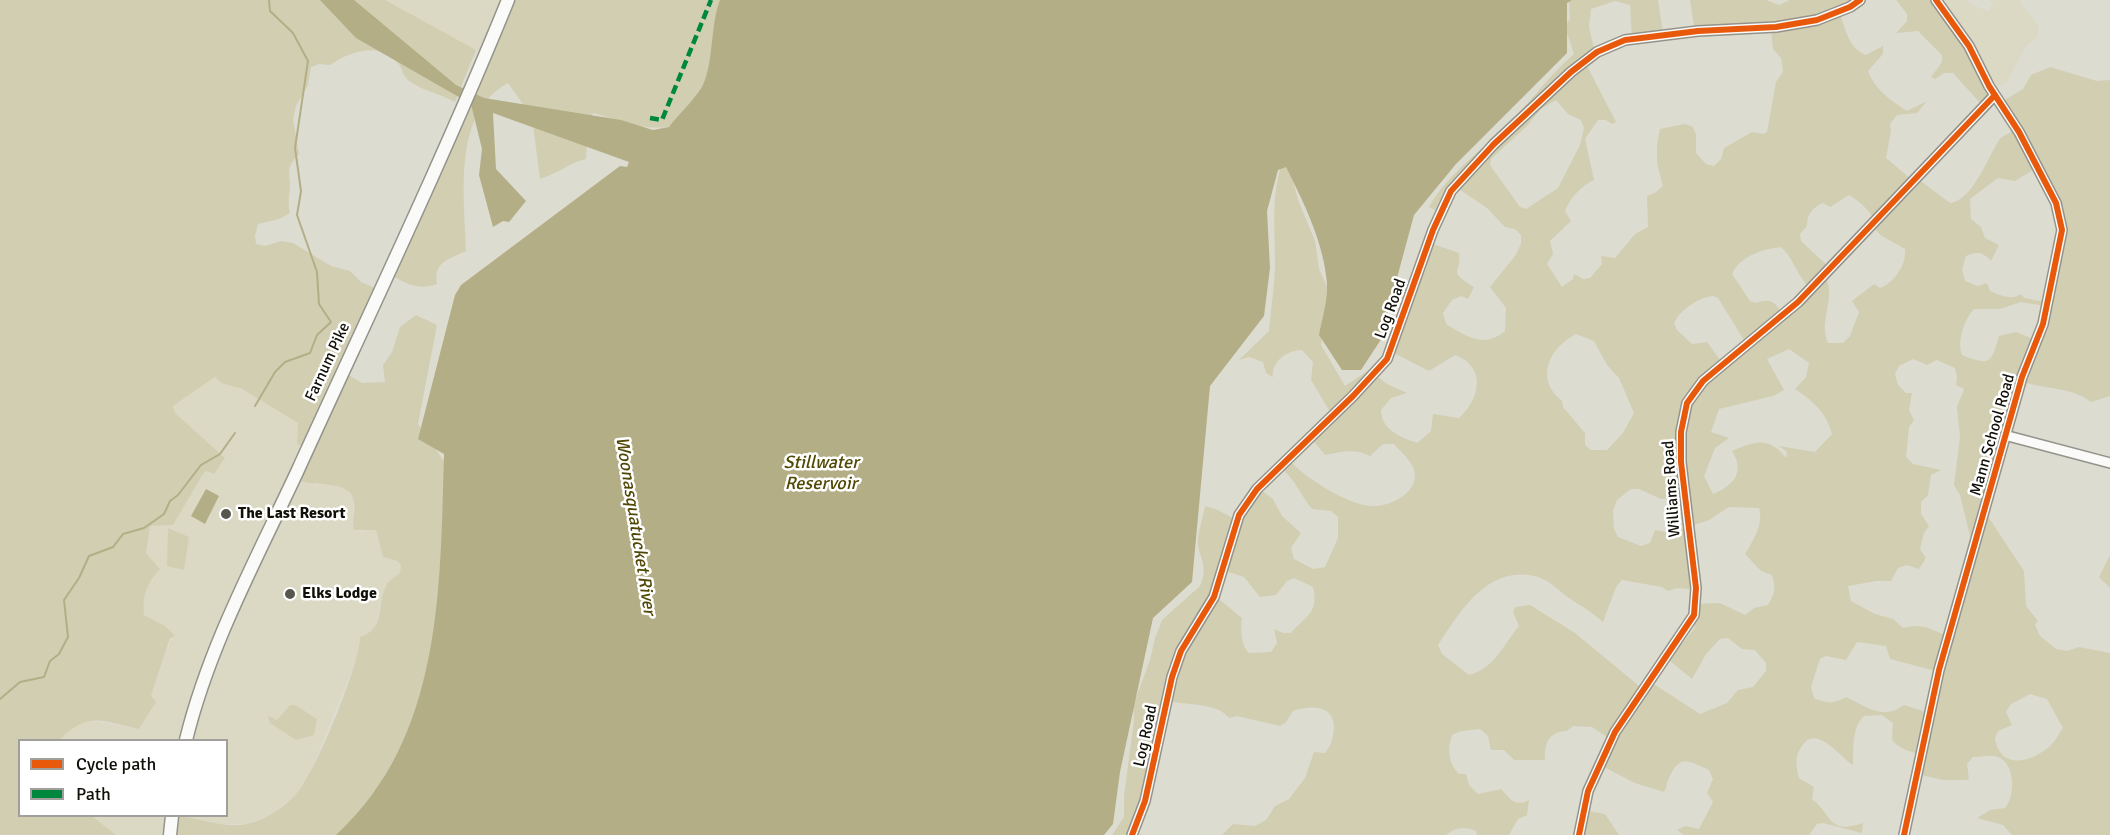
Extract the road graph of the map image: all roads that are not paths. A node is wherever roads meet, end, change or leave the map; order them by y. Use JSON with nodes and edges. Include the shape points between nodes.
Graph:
{"nodes":[{"id":1,"x":508,"y":0,"type":"edge"},
{"id":2,"x":1860,"y":0,"type":"edge"},
{"id":3,"x":1936,"y":0,"type":"edge"},
{"id":4,"x":1995,"y":95,"type":"junction"},
{"id":5,"x":2008,"y":436,"type":"junction"},
{"id":6,"x":2110,"y":463,"type":"edge"},
{"id":7,"x":187,"y":739,"type":"edge"},
{"id":8,"x":172,"y":817,"type":"edge"},
{"id":9,"x":170,"y":835,"type":"edge"},
{"id":10,"x":1132,"y":835,"type":"edge"},
{"id":11,"x":1579,"y":835,"type":"edge"},
{"id":12,"x":1904,"y":835,"type":"edge"}],
"edges":[{"from":1,"to":7,"type":"main road","name":"Farnum Pike","via":[[466,103],[238,597],[206,672]]},
{"from":2,"to":10,"type":"street","name":"Log Road","via":[[1817,20],[1625,40],[1597,52],[1494,144],[1451,191],[1387,359],[1257,489],[1239,515],[1214,597],[1181,651],[1172,677],[1145,801]]},
{"from":3,"to":4,"type":"street","name":"Mann School Road","via":[[1969,46]]},
{"from":4,"to":5,"type":"street","name":"Mann School Road","via":[[2056,203],[2062,231],[2043,324],[2022,377]]},
{"from":4,"to":11,"type":"street","name":"Williams Road","via":[[1798,302],[1703,381],[1686,403],[1681,462],[1696,588],[1694,615],[1615,732],[1588,791]]},
{"from":5,"to":6,"type":"street"},
{"from":5,"to":12,"type":"street","name":"Mann School Road","via":[[1939,670]]},
{"from":8,"to":9,"type":"main road"}]}
